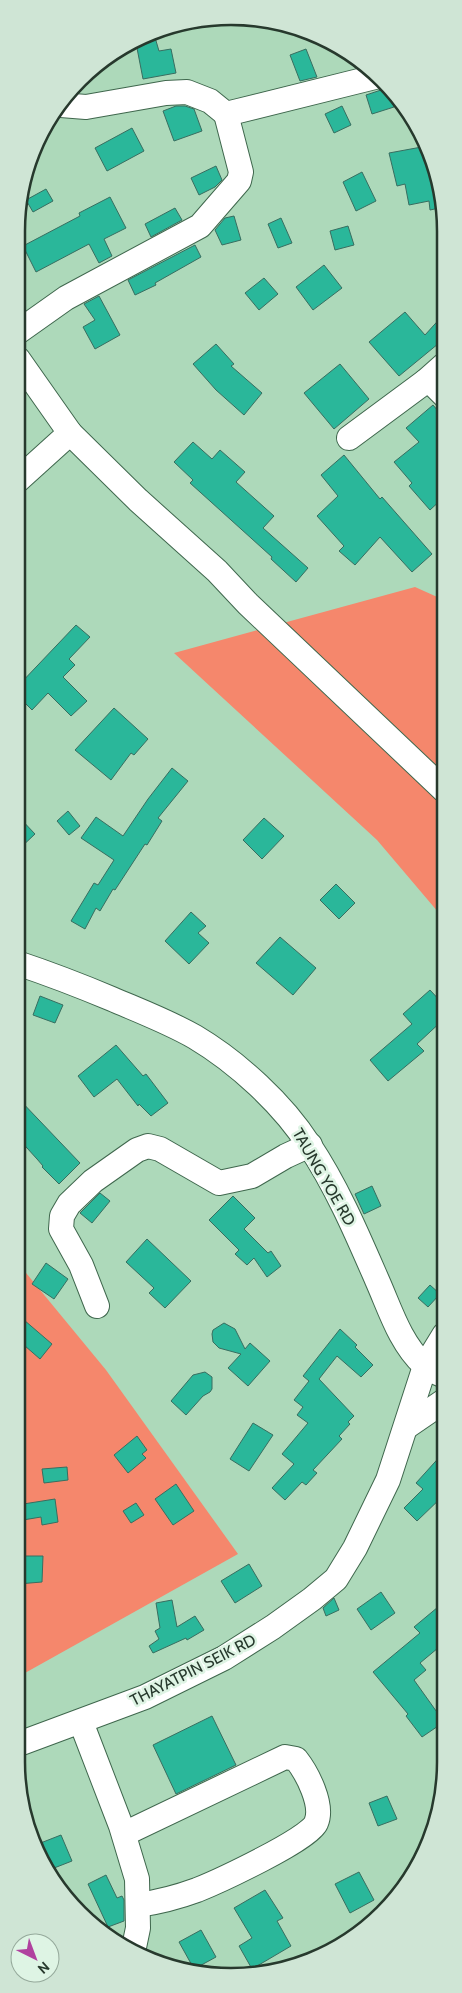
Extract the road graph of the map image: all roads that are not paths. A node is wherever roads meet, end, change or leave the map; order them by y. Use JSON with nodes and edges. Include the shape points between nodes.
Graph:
{"nodes":[{"id":1,"x":370,"y":78,"type":"edge"},
{"id":2,"x":69,"y":105,"type":"edge"},
{"id":3,"x":226,"y":114,"type":"junction"},
{"id":4,"x":25,"y":325,"type":"edge"},
{"id":5,"x":25,"y":369,"type":"edge"},
{"id":6,"x":435,"y":388,"type":"edge"},
{"id":7,"x":70,"y":433,"type":"junction"},
{"id":8,"x":349,"y":438,"type":"dead end"},
{"id":9,"x":25,"y":474,"type":"edge"},
{"id":10,"x":437,"y":783,"type":"edge"},
{"id":11,"x":25,"y":966,"type":"edge"},
{"id":12,"x":310,"y":1145,"type":"junction"},
{"id":13,"x":97,"y":1306,"type":"dead end"},
{"id":14,"x":434,"y":1371,"type":"edge"},
{"id":15,"x":437,"y":1406,"type":"edge"},
{"id":16,"x":406,"y":1427,"type":"junction"},
{"id":17,"x":81,"y":1722,"type":"junction"},
{"id":18,"x":25,"y":1742,"type":"edge"},
{"id":19,"x":124,"y":1834,"type":"junction"},
{"id":20,"x":138,"y":1905,"type":"junction"},
{"id":21,"x":135,"y":1944,"type":"edge"}],
"edges":[{"from":1,"to":3,"type":"street"},
{"from":2,"to":3,"type":"street","via":[[86,106],[187,92],[210,101]]},
{"from":3,"to":4,"type":"street","via":[[240,172],[239,181],[200,226],[66,298]]},
{"from":5,"to":7,"type":"street"},
{"from":6,"to":8,"type":"street"},
{"from":7,"to":9,"type":"street"},
{"from":7,"to":10,"type":"street"},
{"from":11,"to":12,"type":"street","name":"TAUNG YOE RD","via":[[154,1017],[194,1037],[251,1080],[281,1109]]},
{"from":12,"to":13,"type":"street","via":[[252,1176],[219,1184],[160,1149],[148,1146],[136,1150],[93,1181],[69,1204],[62,1216],[61,1229]]},
{"from":12,"to":14,"type":"street","name":"TAUNG YOE RD","via":[[354,1229],[399,1330],[410,1348]]},
{"from":14,"to":16,"type":"street","name":"THAYATPIN SEIK RD"},
{"from":15,"to":16,"type":"street"},
{"from":16,"to":17,"type":"street","name":"THAYATPIN SEIK RD","via":[[388,1480],[336,1579],[273,1627],[224,1658],[146,1697]]},
{"from":17,"to":18,"type":"street","name":"THAYATPIN SEIK RD"},
{"from":17,"to":19,"type":"street"},
{"from":19,"to":20,"type":"street","via":[[137,1880]]},
{"from":19,"to":20,"type":"street","via":[[285,1757],[296,1759],[306,1772],[318,1812],[316,1824],[310,1832],[283,1849],[198,1890]]},
{"from":20,"to":21,"type":"street"}]}
